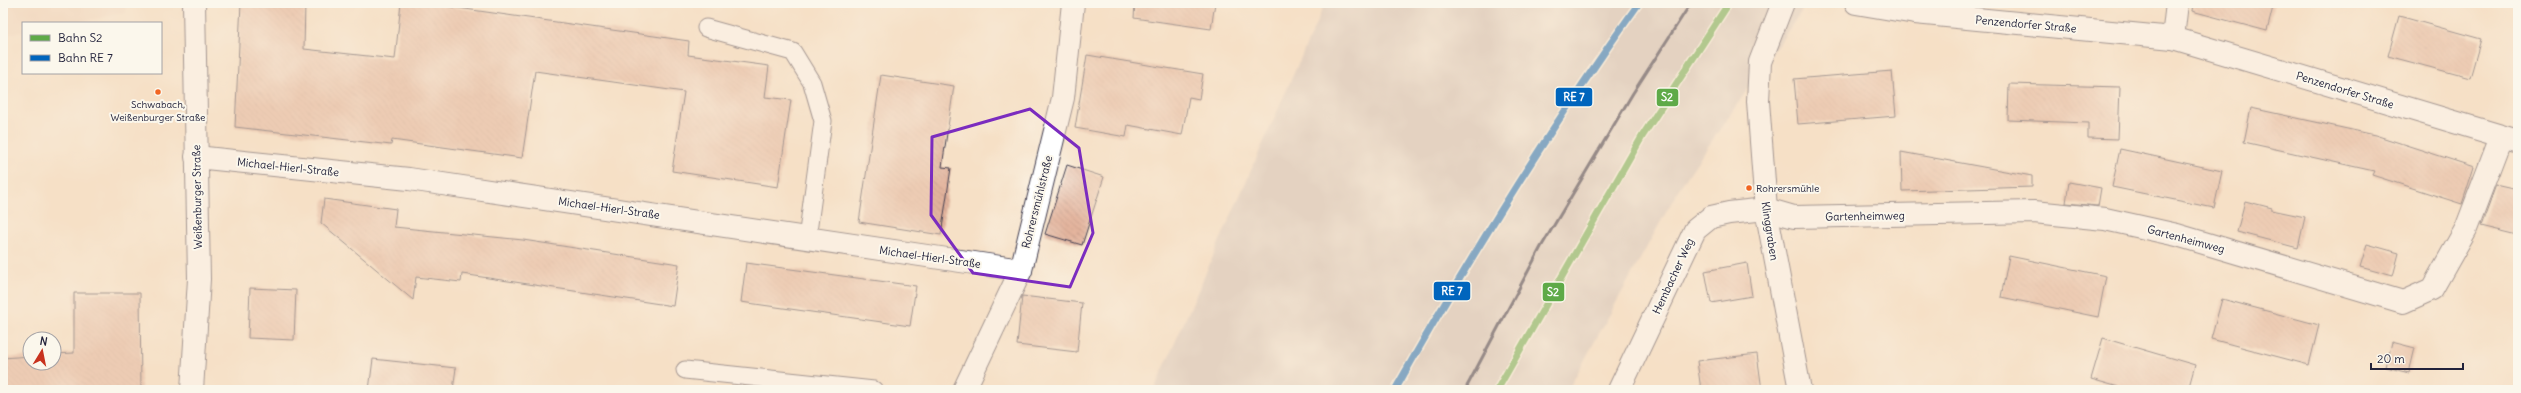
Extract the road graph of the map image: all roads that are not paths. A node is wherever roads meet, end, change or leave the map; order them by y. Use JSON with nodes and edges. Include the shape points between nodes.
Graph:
{"nodes":[{"id":1,"x":194,"y":3,"type":"edge"},
{"id":2,"x":1074,"y":3,"type":"edge"},
{"id":3,"x":1783,"y":3,"type":"edge"},
{"id":4,"x":1856,"y":3,"type":"edge"},
{"id":5,"x":2176,"y":3,"type":"edge"},
{"id":6,"x":706,"y":28,"type":"dead end"},
{"id":7,"x":2173,"y":38,"type":"junction"},
{"id":8,"x":2509,"y":139,"type":"edge"},
{"id":9,"x":196,"y":158,"type":"junction"},
{"id":10,"x":1766,"y":209,"type":"junction"},
{"id":11,"x":807,"y":239,"type":"junction"},
{"id":12,"x":1021,"y":270,"type":"junction"},
{"id":13,"x":685,"y":370,"type":"dead end"},
{"id":14,"x":192,"y":390,"type":"edge"},
{"id":15,"x":874,"y":390,"type":"edge"},
{"id":16,"x":964,"y":390,"type":"edge"},
{"id":17,"x":1619,"y":390,"type":"edge"},
{"id":18,"x":1800,"y":390,"type":"edge"}],
"edges":[{"from":1,"to":9,"type":"street","name":"Weißenburger Straße"},
{"from":2,"to":12,"type":"street","name":"Rohrersmühlstraße","via":[[1063,98]]},
{"from":3,"to":10,"type":"street","name":"Klinggraben","via":[[1760,62],[1758,101]]},
{"from":4,"to":7,"type":"street","name":"Penzendorfer Straße","via":[[1915,13]]},
{"from":5,"to":7,"type":"street"},
{"from":6,"to":11,"type":"lane","via":[[793,52],[812,83],[823,121]]},
{"from":7,"to":8,"type":"street","name":"Penzendorfer Straße"},
{"from":8,"to":10,"type":"street","name":"Gartenheimweg","via":[[2466,229],[2432,289],[2402,302],[2178,235],[2105,219],[2034,212],[1794,217]]},
{"from":9,"to":11,"type":"street","name":"Michael-Hierl-Straße","via":[[409,179]]},
{"from":9,"to":14,"type":"street","name":"Weißenburger Straße","via":[[199,279]]},
{"from":10,"to":17,"type":"street","name":"Hembacher Weg","via":[[1711,217],[1694,230]]},
{"from":10,"to":18,"type":"street","name":"Klinggraben"},
{"from":11,"to":12,"type":"street","name":"Michael-Hierl-Straße"},
{"from":12,"to":16,"type":"street","name":"Rohrersmühlstraße"},
{"from":13,"to":15,"type":"lane"}]}
